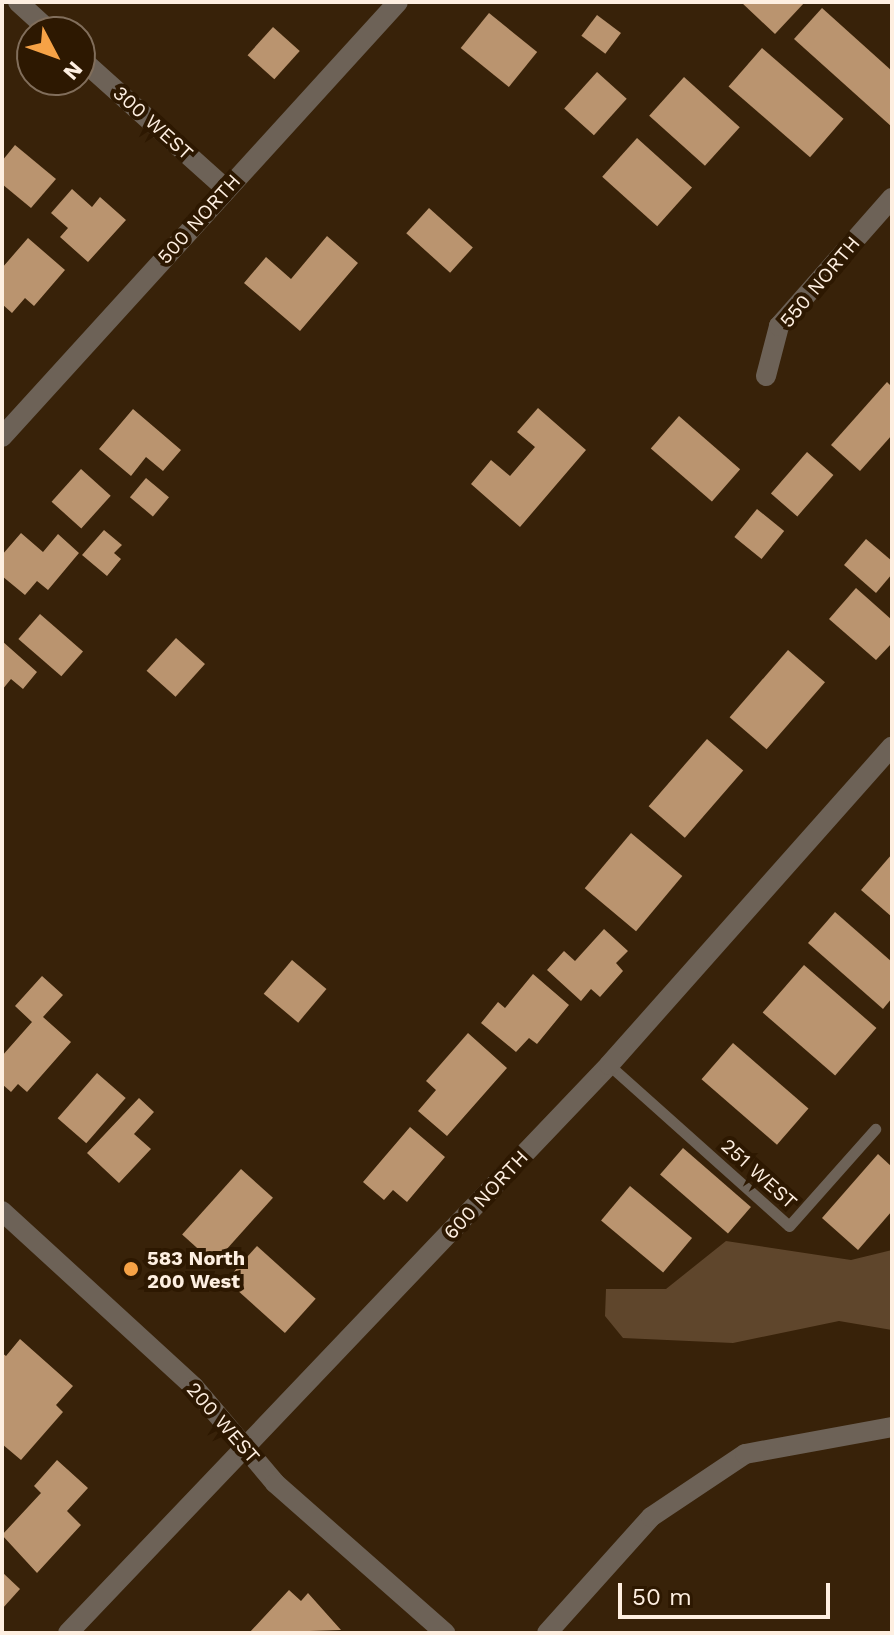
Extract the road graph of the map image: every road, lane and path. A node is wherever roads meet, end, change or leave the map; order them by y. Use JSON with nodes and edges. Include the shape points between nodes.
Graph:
{"nodes":[{"id":1,"x":18,"y":2,"type":"edge"},
{"id":2,"x":398,"y":2,"type":"edge"},
{"id":3,"x":33,"y":16,"type":"edge"},
{"id":4,"x":96,"y":72,"type":"edge"},
{"id":5,"x":226,"y":189,"type":"junction"},
{"id":6,"x":892,"y":198,"type":"edge"},
{"id":7,"x":766,"y":376,"type":"dead end"},
{"id":8,"x":2,"y":437,"type":"edge"},
{"id":9,"x":892,"y":747,"type":"edge"},
{"id":10,"x":609,"y":1065,"type":"junction"},
{"id":11,"x":875,"y":1129,"type":"dead end"},
{"id":12,"x":2,"y":1211,"type":"edge"},
{"id":13,"x":892,"y":1427,"type":"edge"},
{"id":14,"x":246,"y":1451,"type":"junction"},
{"id":15,"x":68,"y":1633,"type":"edge"},
{"id":16,"x":445,"y":1633,"type":"edge"},
{"id":17,"x":547,"y":1633,"type":"edge"}],
"edges":[{"from":1,"to":3,"type":"street"},
{"from":2,"to":5,"type":"street","name":"500 NORTH"},
{"from":4,"to":5,"type":"street","name":"300 WEST"},
{"from":5,"to":8,"type":"street","name":"500 NORTH"},
{"from":6,"to":7,"type":"street","name":"550 NORTH","via":[[779,326]]},
{"from":9,"to":10,"type":"street","name":"600 NORTH"},
{"from":10,"to":11,"type":"lane","name":"251 WEST","via":[[789,1226]]},
{"from":10,"to":14,"type":"street","name":"600 NORTH"},
{"from":12,"to":14,"type":"street","name":"200 WEST","via":[[194,1387]]},
{"from":13,"to":17,"type":"street","via":[[745,1454],[651,1517]]},
{"from":14,"to":15,"type":"street","name":"600 NORTH"},
{"from":14,"to":16,"type":"street","name":"200 WEST"}]}
